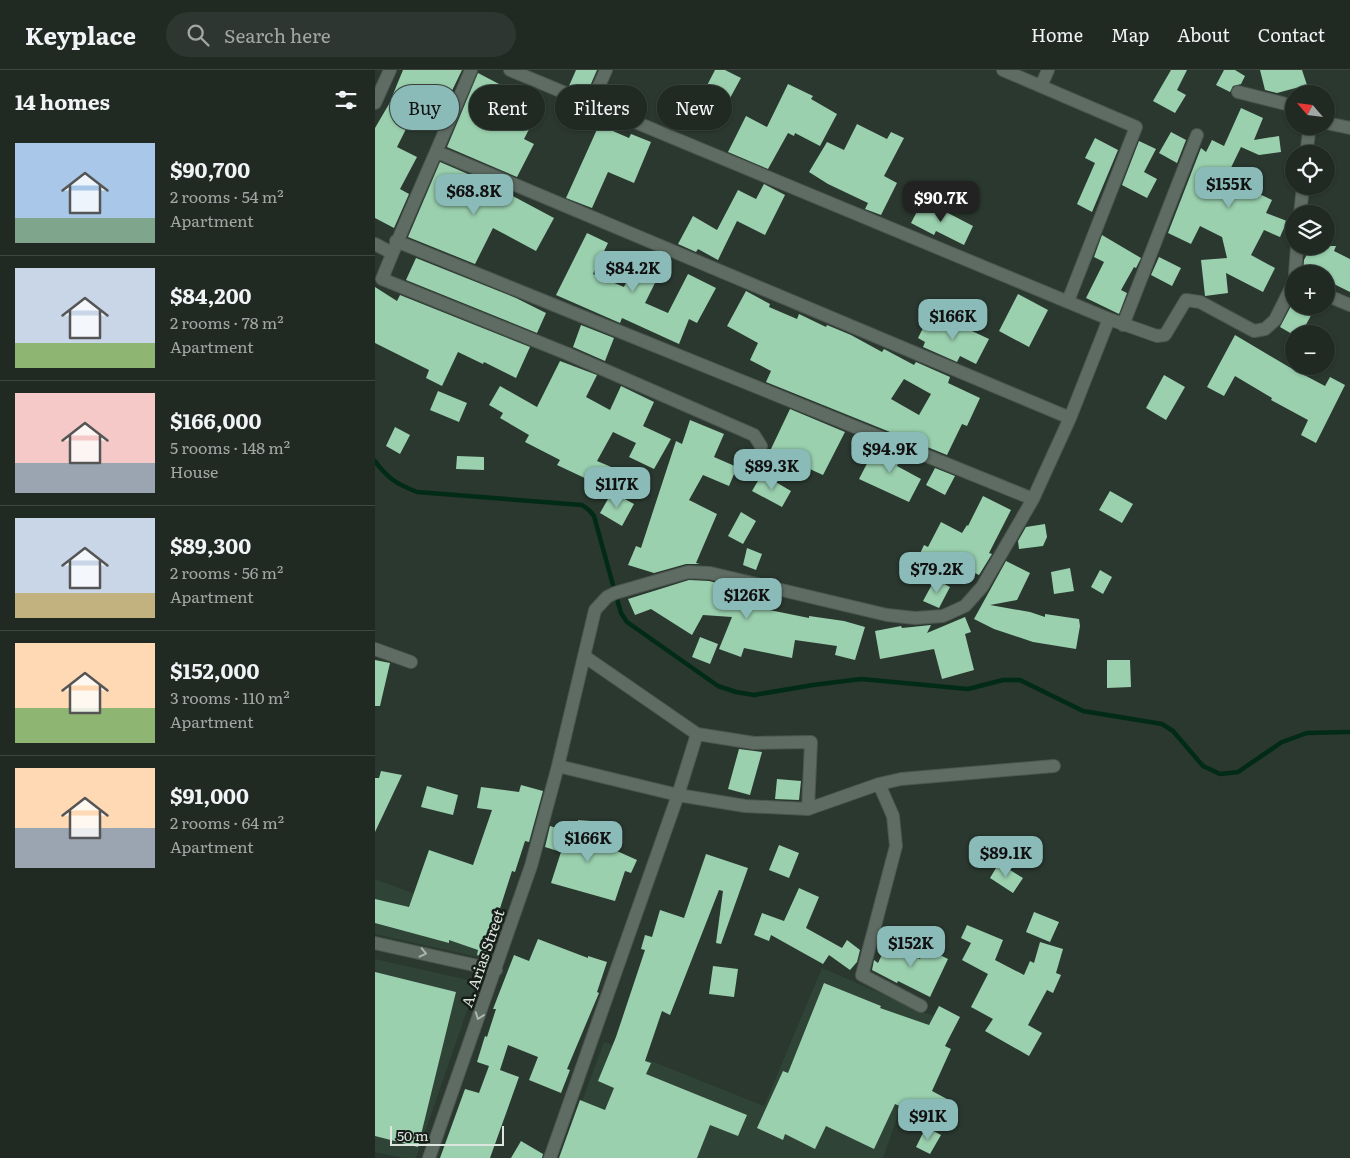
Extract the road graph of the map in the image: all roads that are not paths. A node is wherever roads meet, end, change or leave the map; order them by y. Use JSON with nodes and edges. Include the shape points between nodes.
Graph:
{"nodes":[{"id":1,"x":390,"y":70,"type":"edge"},
{"id":2,"x":471,"y":70,"type":"edge"},
{"id":3,"x":510,"y":70,"type":"edge"},
{"id":4,"x":607,"y":70,"type":"edge"},
{"id":5,"x":1003,"y":70,"type":"edge"},
{"id":6,"x":1048,"y":70,"type":"edge"},
{"id":7,"x":600,"y":85,"type":"edge"},
{"id":8,"x":1041,"y":86,"type":"junction"},
{"id":9,"x":555,"y":89,"type":"edge"},
{"id":10,"x":1238,"y":92,"type":"dead end"},
{"id":11,"x":375,"y":103,"type":"edge"},
{"id":12,"x":1285,"y":104,"type":"edge"},
{"id":13,"x":1335,"y":125,"type":"edge"},
{"id":14,"x":647,"y":127,"type":"edge"},
{"id":15,"x":1350,"y":128,"type":"edge"},
{"id":16,"x":1197,"y":135,"type":"dead end"},
{"id":17,"x":437,"y":152,"type":"junction"},
{"id":18,"x":375,"y":244,"type":"edge"},
{"id":19,"x":394,"y":247,"type":"junction"},
{"id":20,"x":1335,"y":299,"type":"edge"},
{"id":21,"x":1285,"y":300,"type":"edge"},
{"id":22,"x":1068,"y":301,"type":"junction"},
{"id":23,"x":1350,"y":305,"type":"edge"},
{"id":24,"x":1109,"y":319,"type":"junction"},
{"id":25,"x":1123,"y":325,"type":"junction"},
{"id":26,"x":1070,"y":418,"type":"junction"},
{"id":27,"x":761,"y":446,"type":"dead end"},
{"id":28,"x":1033,"y":499,"type":"junction"},
{"id":29,"x":375,"y":649,"type":"edge"},
{"id":30,"x":584,"y":656,"type":"junction"},
{"id":31,"x":411,"y":662,"type":"dead end"},
{"id":32,"x":697,"y":734,"type":"junction"},
{"id":33,"x":558,"y":766,"type":"junction"},
{"id":34,"x":1054,"y":766,"type":"dead end"},
{"id":35,"x":879,"y":784,"type":"junction"},
{"id":36,"x":678,"y":795,"type":"junction"},
{"id":37,"x":808,"y":809,"type":"junction"},
{"id":38,"x":375,"y":943,"type":"edge"},
{"id":39,"x":495,"y":970,"type":"junction"},
{"id":40,"x":921,"y":1006,"type":"dead end"},
{"id":41,"x":429,"y":1158,"type":"edge"},
{"id":42,"x":550,"y":1158,"type":"edge"}],
"edges":[{"from":1,"to":11,"type":"street"},
{"from":2,"to":17,"type":"street"},
{"from":3,"to":9,"type":"street"},
{"from":4,"to":7,"type":"street"},
{"from":5,"to":8,"type":"street"},
{"from":6,"to":8,"type":"street"},
{"from":8,"to":22,"type":"street","via":[[1136,127]]},
{"from":10,"to":12,"type":"street"},
{"from":13,"to":15,"type":"street"},
{"from":14,"to":22,"type":"street"},
{"from":16,"to":25,"type":"street"},
{"from":17,"to":19,"type":"street"},
{"from":17,"to":26,"type":"street"},
{"from":18,"to":19,"type":"street"},
{"from":19,"to":27,"type":"street","via":[[382,279],[568,354],[754,435]]},
{"from":19,"to":28,"type":"street"},
{"from":20,"to":23,"type":"street"},
{"from":21,"to":25,"type":"street","via":[[1275,320],[1265,330],[1254,331],[1200,302],[1187,300],[1165,335],[1157,336]]},
{"from":22,"to":24,"type":"street"},
{"from":24,"to":25,"type":"street"},
{"from":24,"to":26,"type":"street","name":"A. Arias Street"},
{"from":26,"to":28,"type":"street","name":"A. Arias Street"},
{"from":28,"to":30,"type":"street","name":"A. Arias Street","via":[[982,587],[965,606],[943,616],[887,615],[711,573],[688,572],[607,597],[591,619]]},
{"from":29,"to":31,"type":"street"},
{"from":30,"to":32,"type":"street"},
{"from":30,"to":33,"type":"street","name":"A. Arias Street"},
{"from":32,"to":36,"type":"street"},
{"from":32,"to":37,"type":"street","via":[[754,743],[811,742]]},
{"from":33,"to":36,"type":"street"},
{"from":33,"to":39,"type":"street","name":"A. Arias Street","via":[[531,866]]},
{"from":34,"to":35,"type":"street","via":[[915,777]]},
{"from":35,"to":37,"type":"street"},
{"from":35,"to":40,"type":"street","via":[[893,816],[896,846],[863,975]]},
{"from":36,"to":37,"type":"street","via":[[745,806]]},
{"from":36,"to":42,"type":"street"},
{"from":38,"to":39,"type":"street","one_way":true},
{"from":39,"to":41,"type":"street","name":"A. Arias Street","one_way":true}]}
